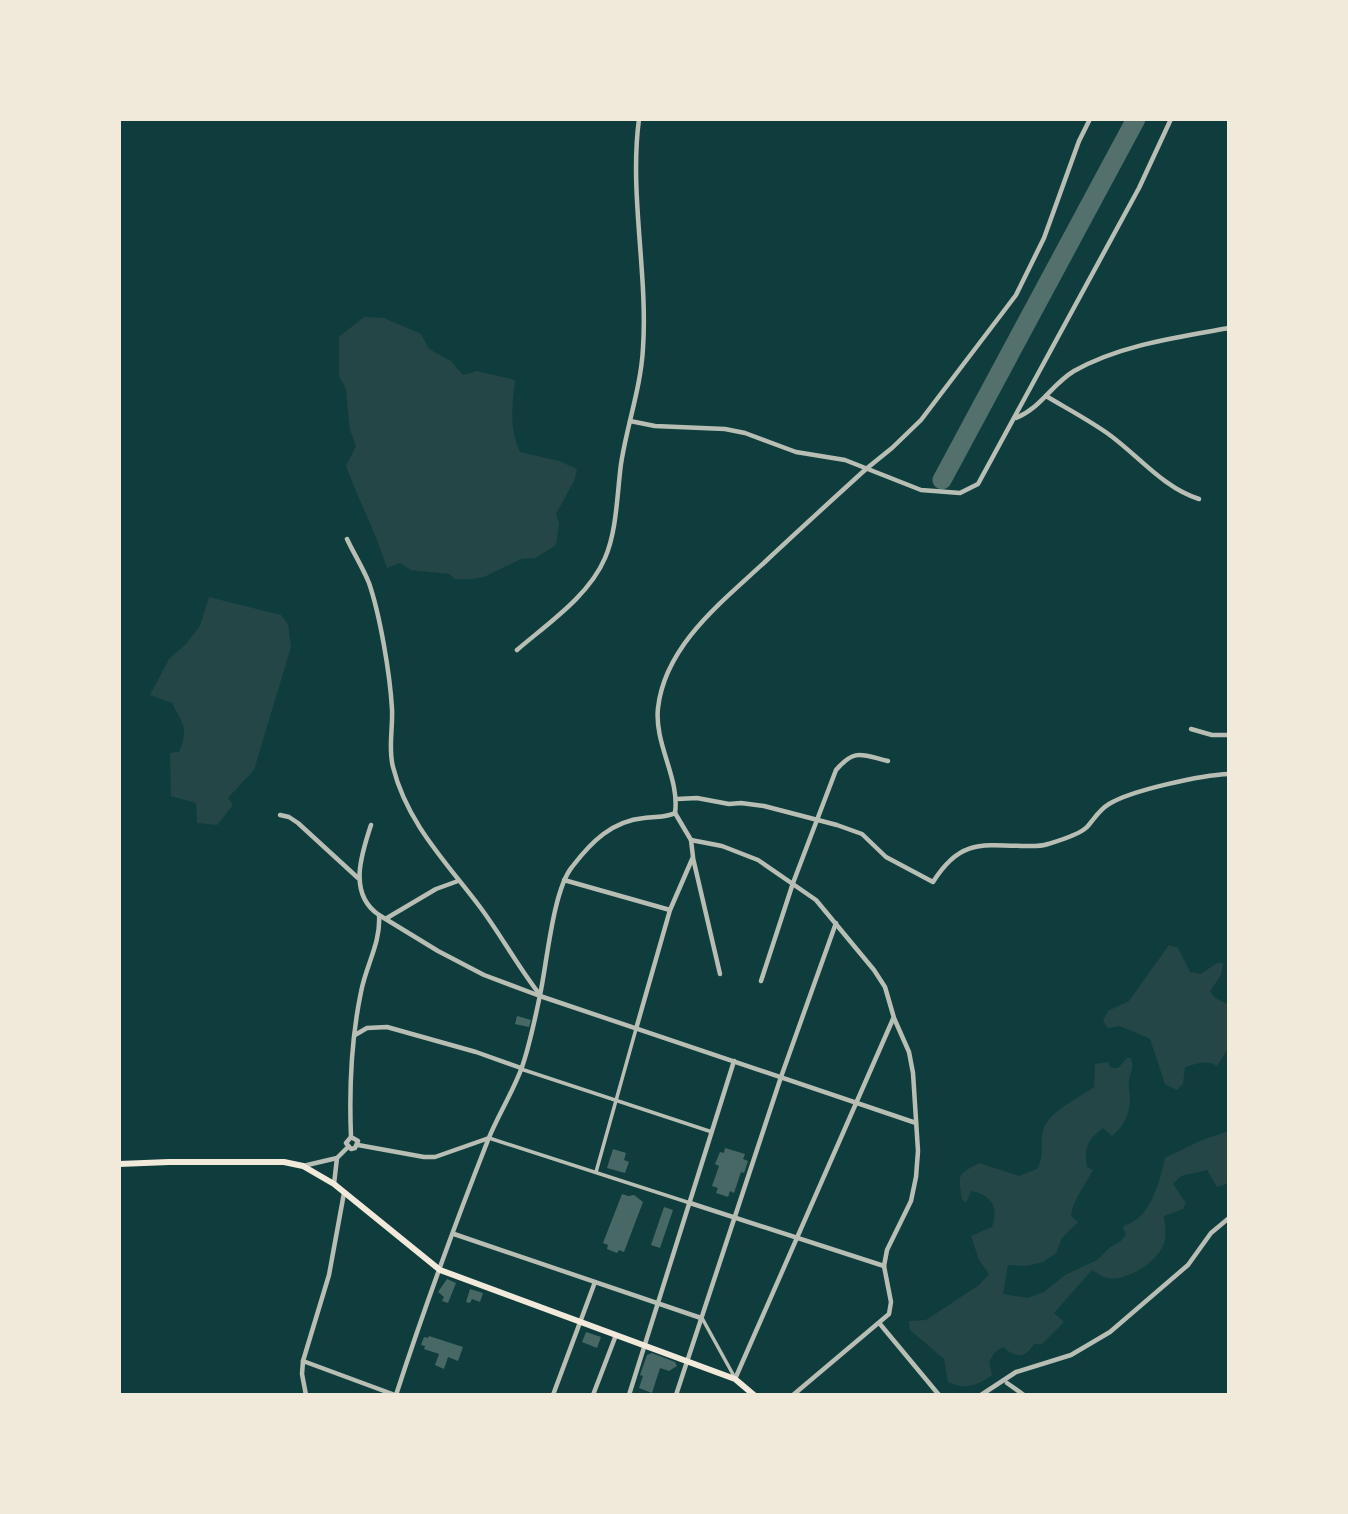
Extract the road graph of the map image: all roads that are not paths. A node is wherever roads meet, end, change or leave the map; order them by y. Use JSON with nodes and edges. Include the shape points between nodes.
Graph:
{"nodes":[{"id":1,"x":639,"y":119,"type":"edge"},
{"id":2,"x":1090,"y":119,"type":"edge"},
{"id":3,"x":1171,"y":119,"type":"edge"},
{"id":4,"x":1229,"y":328,"type":"edge"},
{"id":5,"x":1046,"y":396,"type":"junction"},
{"id":6,"x":1014,"y":419,"type":"junction"},
{"id":7,"x":630,"y":421,"type":"junction"},
{"id":8,"x":866,"y":469,"type":"junction"},
{"id":9,"x":1199,"y":499,"type":"dead end"},
{"id":10,"x":347,"y":540,"type":"dead end"},
{"id":11,"x":517,"y":650,"type":"dead end"},
{"id":12,"x":1191,"y":729,"type":"dead end"},
{"id":13,"x":1229,"y":735,"type":"edge"},
{"id":14,"x":888,"y":761,"type":"dead end"},
{"id":15,"x":1229,"y":774,"type":"edge"},
{"id":16,"x":677,"y":799,"type":"junction"},
{"id":17,"x":675,"y":813,"type":"junction"},
{"id":18,"x":280,"y":815,"type":"dead end"},
{"id":19,"x":817,"y":819,"type":"junction"},
{"id":20,"x":371,"y":825,"type":"dead end"},
{"id":21,"x":691,"y":840,"type":"junction"},
{"id":22,"x":693,"y":857,"type":"junction"},
{"id":23,"x":359,"y":879,"type":"junction"},
{"id":24,"x":564,"y":880,"type":"junction"},
{"id":25,"x":458,"y":881,"type":"junction"},
{"id":26,"x":793,"y":883,"type":"junction"},
{"id":27,"x":670,"y":910,"type":"junction"},
{"id":28,"x":379,"y":915,"type":"junction"},
{"id":29,"x":387,"y":918,"type":"junction"},
{"id":30,"x":836,"y":923,"type":"junction"},
{"id":31,"x":720,"y":974,"type":"dead end"},
{"id":32,"x":761,"y":981,"type":"dead end"},
{"id":33,"x":540,"y":996,"type":"junction"},
{"id":34,"x":894,"y":1018,"type":"junction"},
{"id":35,"x":636,"y":1029,"type":"junction"},
{"id":36,"x":354,"y":1036,"type":"junction"},
{"id":37,"x":734,"y":1061,"type":"junction"},
{"id":38,"x":521,"y":1069,"type":"junction"},
{"id":39,"x":781,"y":1077,"type":"junction"},
{"id":40,"x":617,"y":1101,"type":"junction"},
{"id":41,"x":856,"y":1103,"type":"junction"},
{"id":42,"x":916,"y":1124,"type":"junction"},
{"id":43,"x":712,"y":1132,"type":"junction"},
{"id":44,"x":351,"y":1137,"type":"junction"},
{"id":45,"x":489,"y":1138,"type":"junction"},
{"id":46,"x":358,"y":1145,"type":"junction"},
{"id":47,"x":348,"y":1147,"type":"junction"},
{"id":48,"x":337,"y":1158,"type":"junction"},
{"id":49,"x":119,"y":1164,"type":"edge"},
{"id":50,"x":303,"y":1166,"type":"junction"},
{"id":51,"x":596,"y":1173,"type":"junction"},
{"id":52,"x":334,"y":1185,"type":"junction"},
{"id":53,"x":344,"y":1194,"type":"junction"},
{"id":54,"x":690,"y":1203,"type":"junction"},
{"id":55,"x":736,"y":1218,"type":"junction"},
{"id":56,"x":1229,"y":1218,"type":"edge"},
{"id":57,"x":454,"y":1234,"type":"junction"},
{"id":58,"x":797,"y":1238,"type":"junction"},
{"id":59,"x":884,"y":1266,"type":"junction"},
{"id":60,"x":440,"y":1270,"type":"junction"},
{"id":61,"x":595,"y":1282,"type":"junction"},
{"id":62,"x":658,"y":1303,"type":"junction"},
{"id":63,"x":702,"y":1318,"type":"junction"},
{"id":64,"x":581,"y":1322,"type":"junction"},
{"id":65,"x":880,"y":1324,"type":"junction"},
{"id":66,"x":616,"y":1335,"type":"junction"},
{"id":67,"x":644,"y":1345,"type":"junction"},
{"id":68,"x":303,"y":1361,"type":"junction"},
{"id":69,"x":687,"y":1361,"type":"junction"},
{"id":70,"x":735,"y":1378,"type":"junction"},
{"id":71,"x":1007,"y":1383,"type":"dead end"},
{"id":72,"x":306,"y":1395,"type":"edge"},
{"id":73,"x":396,"y":1395,"type":"edge"},
{"id":74,"x":553,"y":1395,"type":"edge"},
{"id":75,"x":593,"y":1395,"type":"edge"},
{"id":76,"x":629,"y":1395,"type":"edge"},
{"id":77,"x":676,"y":1395,"type":"edge"},
{"id":78,"x":754,"y":1395,"type":"edge"},
{"id":79,"x":793,"y":1395,"type":"edge"},
{"id":80,"x":939,"y":1395,"type":"edge"},
{"id":81,"x":981,"y":1395,"type":"edge"},
{"id":82,"x":1024,"y":1395,"type":"edge"}],
"edges":[{"from":1,"to":7,"type":"street","via":[[637,215],[643,348]]},
{"from":2,"to":8,"type":"street","via":[[1044,238],[1016,295],[921,420]]},
{"from":3,"to":6,"type":"street","via":[[1139,188]]},
{"from":4,"to":5,"type":"street","via":[[1114,354],[1072,372]]},
{"from":5,"to":6,"type":"street","via":[[1030,412]]},
{"from":5,"to":9,"type":"street","via":[[1108,433],[1167,482]]},
{"from":6,"to":8,"type":"street","via":[[978,484],[960,493],[921,490]]},
{"from":7,"to":8,"type":"street","via":[[745,433],[796,452],[845,460]]},
{"from":7,"to":11,"type":"street","via":[[605,559],[564,610]]},
{"from":8,"to":16,"type":"street","via":[[705,618],[672,664],[658,710]]},
{"from":10,"to":25,"type":"street","via":[[369,583],[381,634],[392,709],[390,745],[403,797],[415,823]]},
{"from":12,"to":13,"type":"street"},
{"from":14,"to":19,"type":"street","via":[[856,754],[847,758],[836,770]]},
{"from":15,"to":19,"type":"street","via":[[1140,790],[1106,805],[1086,829],[1045,846],[979,844],[947,862],[933,882],[886,858],[862,834]]},
{"from":16,"to":17,"type":"street"},
{"from":16,"to":19,"type":"street","via":[[764,806]]},
{"from":17,"to":21,"type":"street"},
{"from":17,"to":24,"type":"street","via":[[622,822],[602,834]]},
{"from":18,"to":23,"type":"street","via":[[298,824]]},
{"from":19,"to":26,"type":"street"},
{"from":20,"to":23,"type":"street"},
{"from":21,"to":22,"type":"street"},
{"from":21,"to":26,"type":"street","via":[[758,860]]},
{"from":22,"to":27,"type":"street"},
{"from":22,"to":31,"type":"street"},
{"from":23,"to":28,"type":"street","via":[[361,896]]},
{"from":24,"to":27,"type":"street"},
{"from":24,"to":33,"type":"street"},
{"from":25,"to":29,"type":"street"},
{"from":25,"to":33,"type":"street"},
{"from":26,"to":30,"type":"street"},
{"from":26,"to":32,"type":"street"},
{"from":27,"to":35,"type":"street"},
{"from":28,"to":29,"type":"street"},
{"from":28,"to":36,"type":"street","via":[[379,938],[362,984]]},
{"from":29,"to":33,"type":"street","via":[[484,975]]},
{"from":30,"to":34,"type":"street","via":[[886,987]]},
{"from":30,"to":39,"type":"street"},
{"from":33,"to":35,"type":"street"},
{"from":33,"to":38,"type":"street"},
{"from":34,"to":41,"type":"street"},
{"from":34,"to":42,"type":"street","via":[[909,1052]]},
{"from":35,"to":37,"type":"street"},
{"from":35,"to":40,"type":"street"},
{"from":36,"to":38,"type":"street","via":[[367,1028],[387,1027]]},
{"from":36,"to":44,"type":"street"},
{"from":37,"to":39,"type":"street"},
{"from":37,"to":43,"type":"street"},
{"from":38,"to":40,"type":"street"},
{"from":38,"to":45,"type":"street"},
{"from":39,"to":41,"type":"street"},
{"from":39,"to":55,"type":"street"},
{"from":40,"to":43,"type":"street"},
{"from":40,"to":51,"type":"street"},
{"from":41,"to":42,"type":"street"},
{"from":41,"to":58,"type":"street"},
{"from":42,"to":59,"type":"street","via":[[918,1151],[911,1201]]},
{"from":43,"to":54,"type":"street"},
{"from":44,"to":46,"type":"street"},
{"from":44,"to":47,"type":"street"},
{"from":45,"to":46,"type":"street","via":[[435,1157]]},
{"from":45,"to":51,"type":"street"},
{"from":45,"to":57,"type":"street"},
{"from":46,"to":47,"type":"street"},
{"from":47,"to":48,"type":"street"},
{"from":48,"to":50,"type":"street"},
{"from":48,"to":52,"type":"street"},
{"from":49,"to":50,"type":"main road","via":[[284,1162]]},
{"from":50,"to":52,"type":"main road"},
{"from":51,"to":54,"type":"street"},
{"from":52,"to":53,"type":"main road"},
{"from":53,"to":60,"type":"main road"},
{"from":53,"to":68,"type":"street","via":[[329,1275]]},
{"from":54,"to":55,"type":"street"},
{"from":54,"to":62,"type":"street"},
{"from":55,"to":58,"type":"street"},
{"from":55,"to":63,"type":"street"},
{"from":56,"to":81,"type":"street","via":[[1211,1233],[1188,1265],[1110,1332],[1071,1354],[1016,1372]]},
{"from":57,"to":60,"type":"street"},
{"from":57,"to":61,"type":"street"},
{"from":58,"to":59,"type":"street"},
{"from":58,"to":70,"type":"street"},
{"from":59,"to":65,"type":"street","via":[[891,1302],[889,1314]]},
{"from":60,"to":64,"type":"main road"},
{"from":60,"to":73,"type":"street"},
{"from":61,"to":62,"type":"street"},
{"from":61,"to":64,"type":"street"},
{"from":62,"to":63,"type":"street"},
{"from":62,"to":67,"type":"street"},
{"from":63,"to":69,"type":"street"},
{"from":63,"to":70,"type":"street"},
{"from":64,"to":66,"type":"main road"},
{"from":64,"to":74,"type":"street"},
{"from":65,"to":79,"type":"street"},
{"from":65,"to":80,"type":"street"},
{"from":66,"to":67,"type":"main road"},
{"from":66,"to":75,"type":"street"},
{"from":67,"to":69,"type":"main road"},
{"from":67,"to":76,"type":"street"},
{"from":68,"to":72,"type":"street"},
{"from":68,"to":73,"type":"street"},
{"from":69,"to":70,"type":"main road"},
{"from":69,"to":77,"type":"street"},
{"from":70,"to":78,"type":"main road"},
{"from":71,"to":82,"type":"street"}]}
